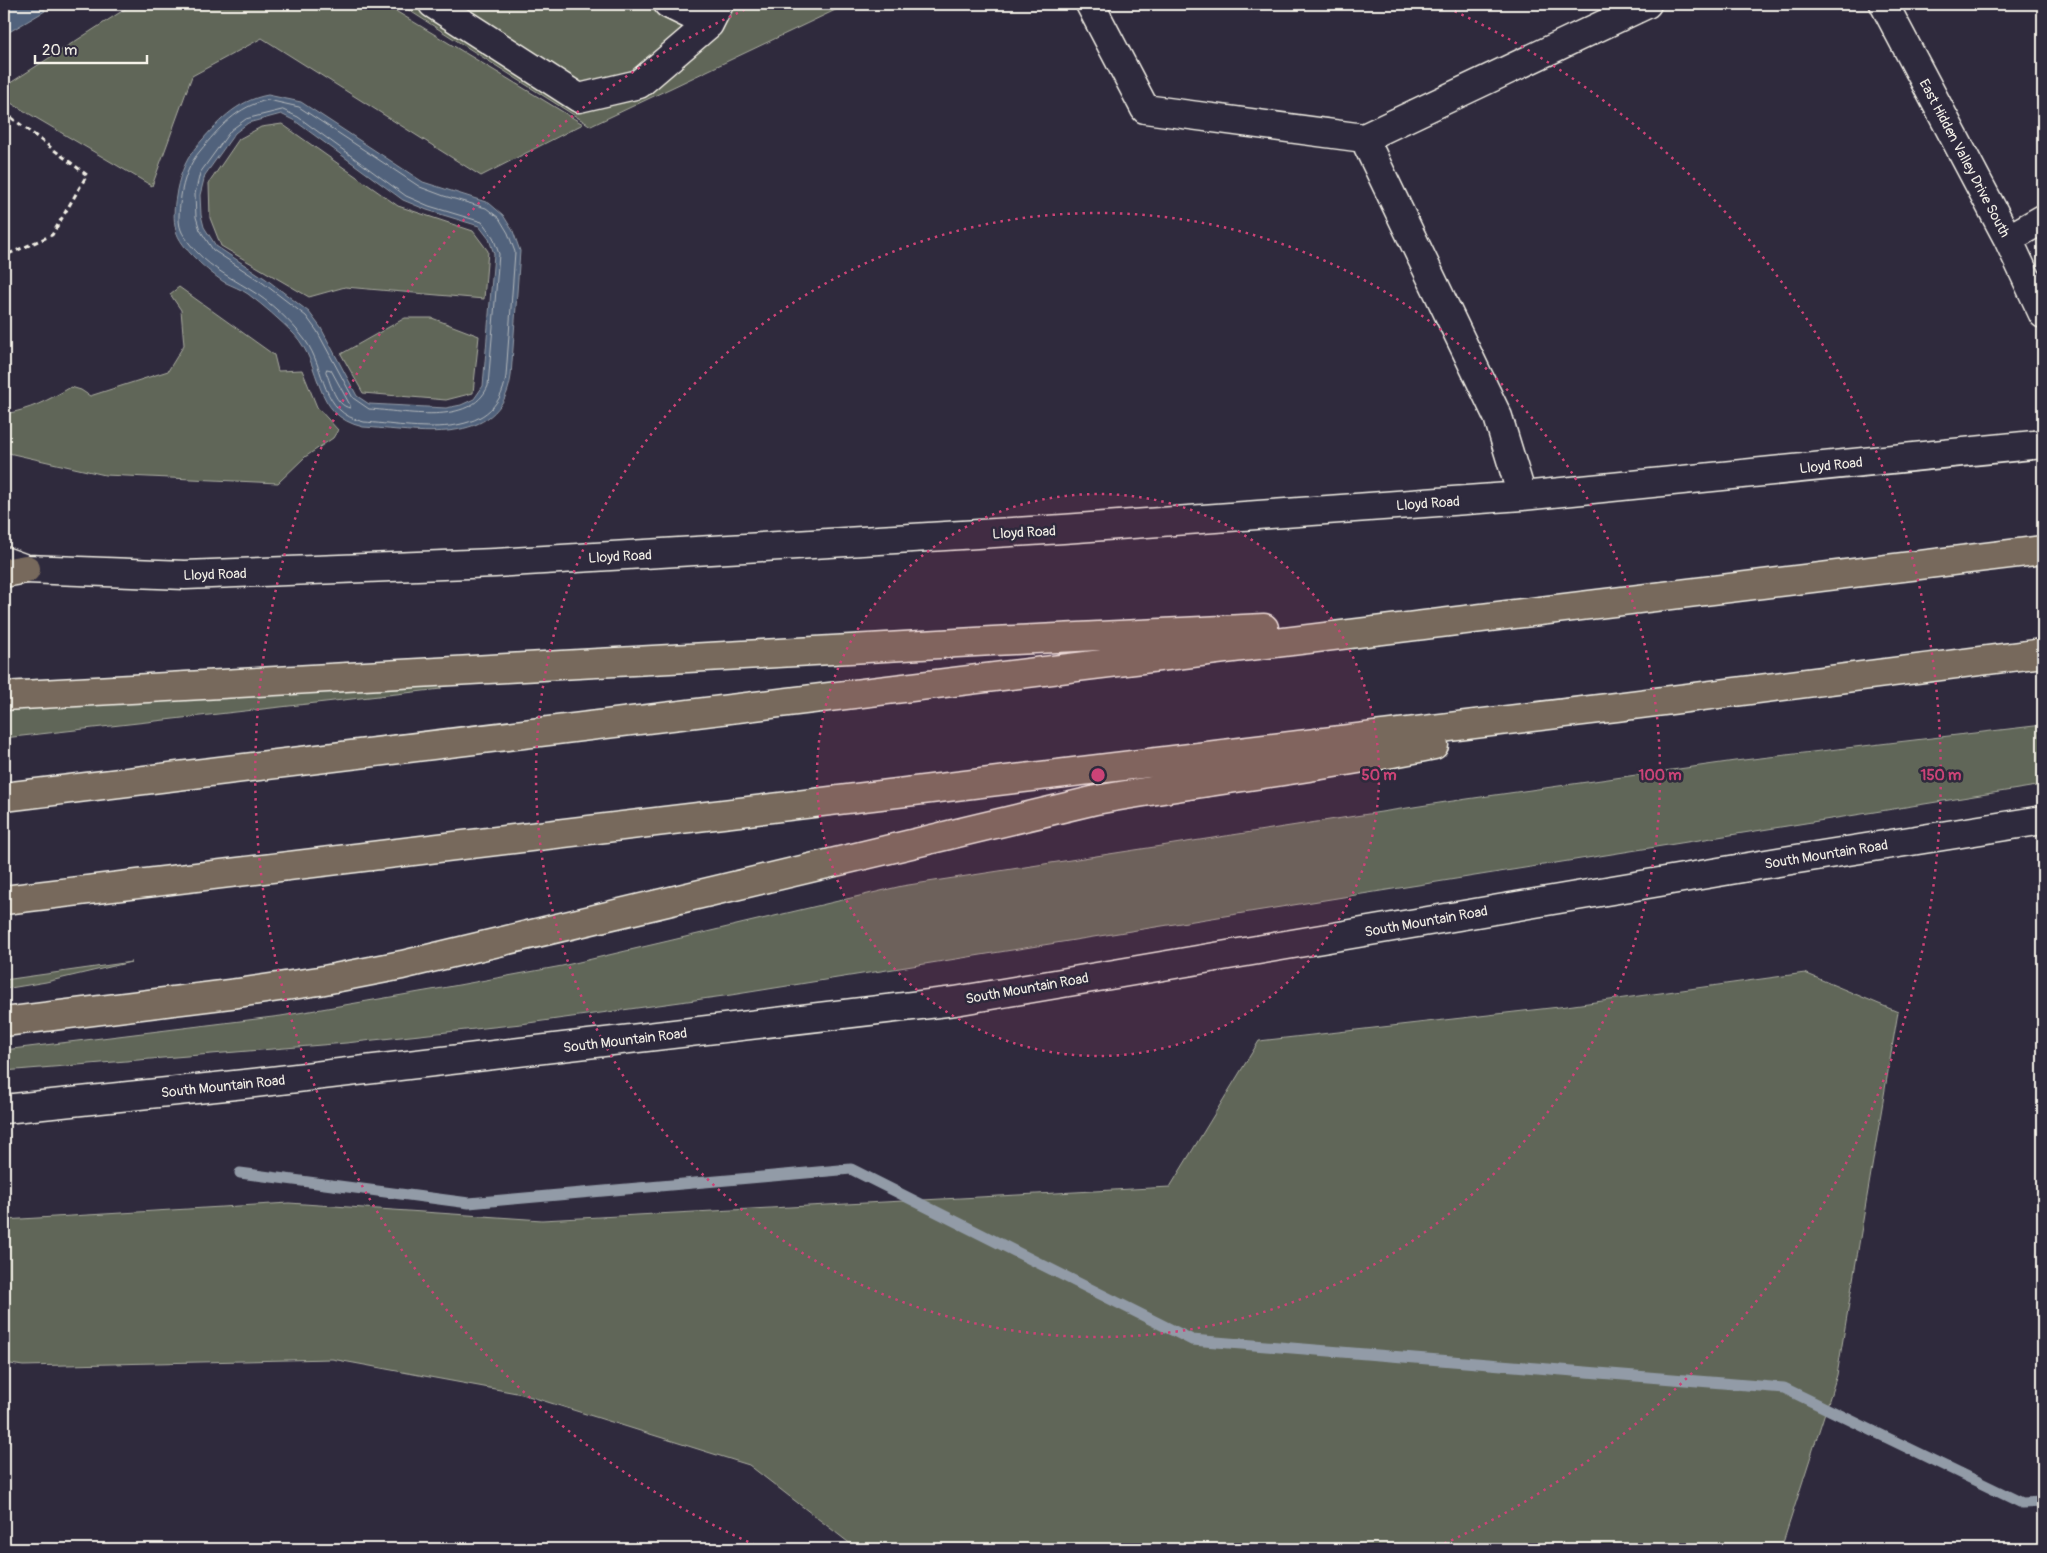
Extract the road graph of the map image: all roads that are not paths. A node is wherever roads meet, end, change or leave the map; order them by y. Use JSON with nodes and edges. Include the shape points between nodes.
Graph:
{"nodes":[{"id":1,"x":433,"y":4,"type":"edge"},
{"id":2,"x":668,"y":4,"type":"edge"},
{"id":3,"x":1090,"y":4,"type":"edge"},
{"id":4,"x":1647,"y":4,"type":"edge"},
{"id":5,"x":1884,"y":4,"type":"edge"},
{"id":6,"x":714,"y":14,"type":"edge"},
{"id":7,"x":1364,"y":138,"type":"junction"},
{"id":8,"x":2043,"y":219,"type":"edge"},
{"id":9,"x":2008,"y":240,"type":"junction"},
{"id":10,"x":2043,"y":314,"type":"edge"},
{"id":11,"x":2043,"y":444,"type":"edge"},
{"id":12,"x":1522,"y":496,"type":"junction"},
{"id":13,"x":2043,"y":550,"type":"edge"},
{"id":14,"x":11,"y":568,"type":"edge"},
{"id":15,"x":1491,"y":617,"type":"junction"},
{"id":16,"x":2043,"y":652,"type":"edge"},
{"id":17,"x":4,"y":696,"type":"edge"},
{"id":18,"x":1616,"y":707,"type":"junction"},
{"id":19,"x":4,"y":797,"type":"edge"},
{"id":20,"x":2043,"y":820,"type":"edge"},
{"id":21,"x":4,"y":900,"type":"edge"},
{"id":22,"x":4,"y":1022,"type":"edge"},
{"id":23,"x":4,"y":1109,"type":"edge"}],
"edges":[{"from":1,"to":6,"type":"street","via":[[579,98],[639,84]]},
{"from":2,"to":6,"type":"street"},
{"from":3,"to":7,"type":"street","via":[[1145,109]]},
{"from":4,"to":7,"type":"street"},
{"from":5,"to":9,"type":"street","name":"East Hidden Valley Drive South"},
{"from":7,"to":12,"type":"street","via":[[1498,417]]},
{"from":8,"to":9,"type":"street"},
{"from":9,"to":10,"type":"street","name":"East Hidden Valley Drive South"},
{"from":11,"to":12,"type":"street","name":"Lloyd Road"},
{"from":12,"to":14,"type":"street","name":"Lloyd Road","via":[[1063,529],[495,564],[184,575]]},
{"from":13,"to":15,"type":"highway"},
{"from":15,"to":17,"type":"highway","via":[[984,641]]},
{"from":15,"to":19,"type":"highway"},
{"from":16,"to":18,"type":"highway"},
{"from":18,"to":21,"type":"highway"},
{"from":18,"to":22,"type":"highway","via":[[1377,756],[1096,800],[402,965],[319,981]]},
{"from":20,"to":23,"type":"street","name":"South Mountain Road","via":[[955,1001],[254,1084]]}]}
